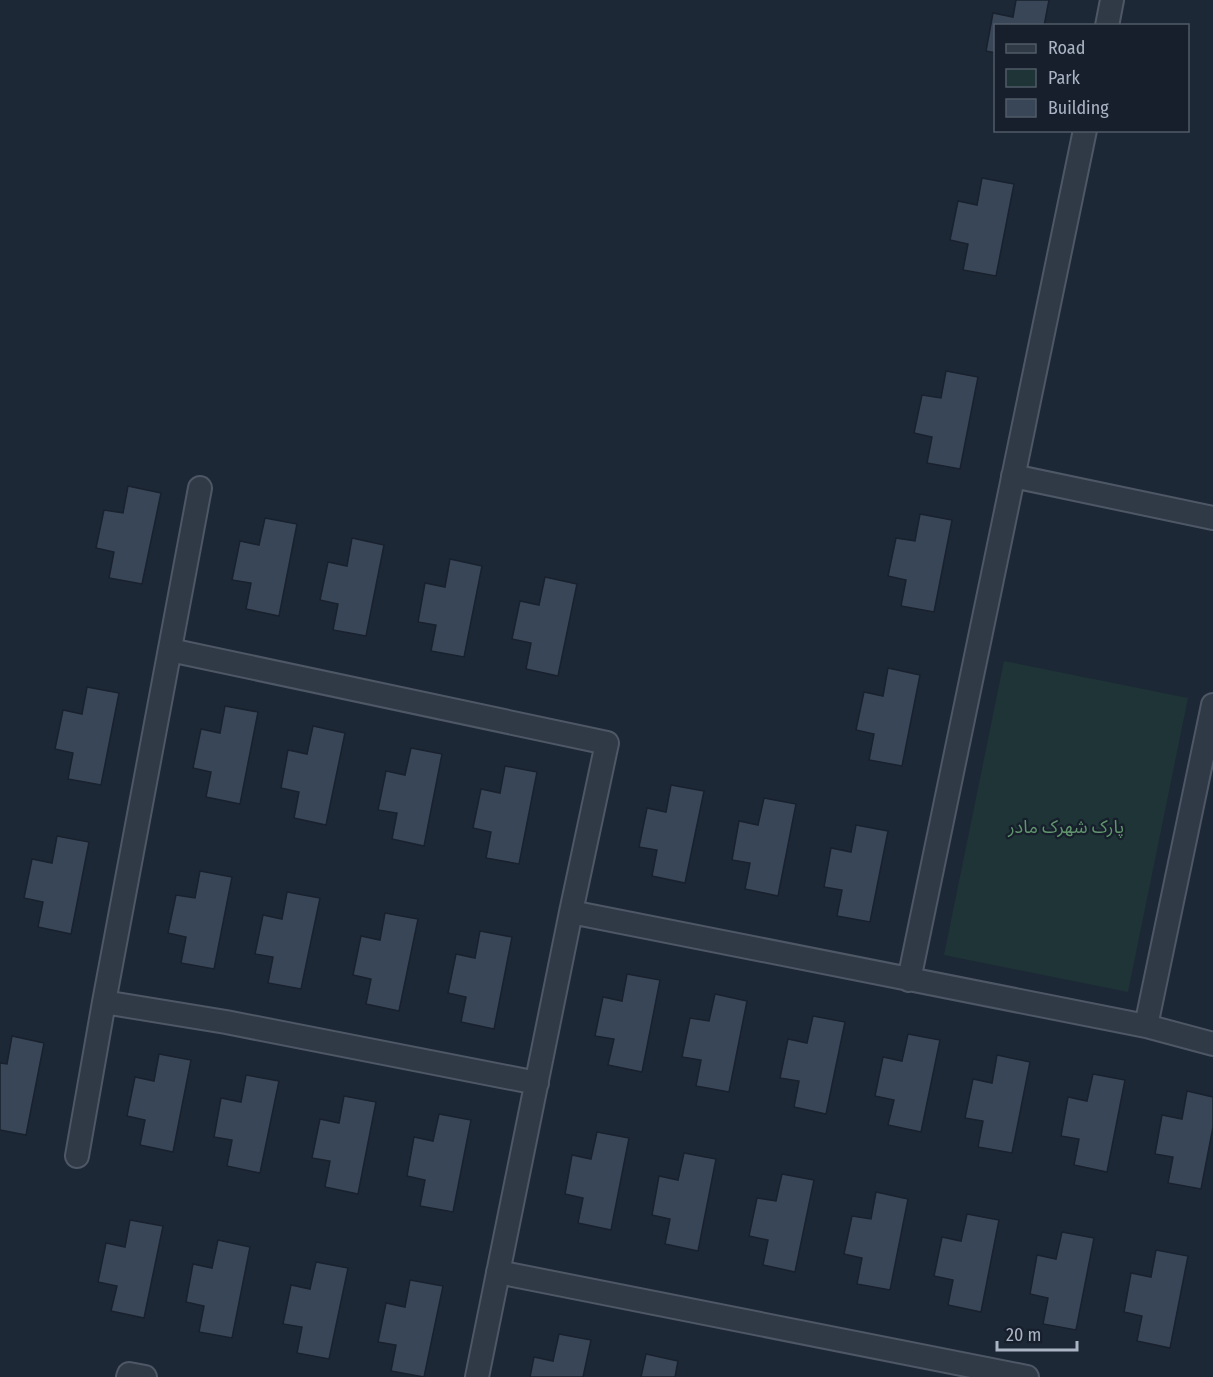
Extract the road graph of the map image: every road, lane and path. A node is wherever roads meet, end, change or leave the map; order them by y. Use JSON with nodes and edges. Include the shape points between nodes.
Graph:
{"nodes":[{"id":1,"x":1112,"y":0,"type":"edge"},
{"id":2,"x":1107,"y":24,"type":"edge"},
{"id":3,"x":1085,"y":132,"type":"edge"},
{"id":4,"x":1013,"y":476,"type":"junction"},
{"id":5,"x":200,"y":488,"type":"dead end"},
{"id":6,"x":1213,"y":518,"type":"edge"},
{"id":7,"x":170,"y":650,"type":"junction"},
{"id":8,"x":1213,"y":705,"type":"edge"},
{"id":9,"x":571,"y":912,"type":"junction"},
{"id":10,"x":909,"y":980,"type":"junction"},
{"id":11,"x":104,"y":1002,"type":"junction"},
{"id":12,"x":1146,"y":1026,"type":"junction"},
{"id":13,"x":1213,"y":1044,"type":"edge"},
{"id":14,"x":537,"y":1083,"type":"junction"},
{"id":15,"x":77,"y":1156,"type":"dead end"},
{"id":16,"x":498,"y":1272,"type":"junction"},
{"id":17,"x":129,"y":1377,"type":"edge"},
{"id":18,"x":145,"y":1377,"type":"edge"},
{"id":19,"x":477,"y":1377,"type":"edge"},
{"id":20,"x":1028,"y":1377,"type":"edge"}],
"edges":[{"from":1,"to":2,"type":"street"},
{"from":3,"to":4,"type":"street"},
{"from":4,"to":6,"type":"street"},
{"from":4,"to":10,"type":"street"},
{"from":5,"to":7,"type":"street"},
{"from":7,"to":9,"type":"street","via":[[607,743]]},
{"from":7,"to":11,"type":"street"},
{"from":8,"to":12,"type":"street"},
{"from":9,"to":10,"type":"street"},
{"from":9,"to":14,"type":"street"},
{"from":10,"to":12,"type":"street"},
{"from":11,"to":14,"type":"street"},
{"from":11,"to":15,"type":"street"},
{"from":12,"to":13,"type":"street"},
{"from":14,"to":16,"type":"street"},
{"from":16,"to":19,"type":"street"},
{"from":16,"to":20,"type":"street"},
{"from":17,"to":18,"type":"street"}]}
